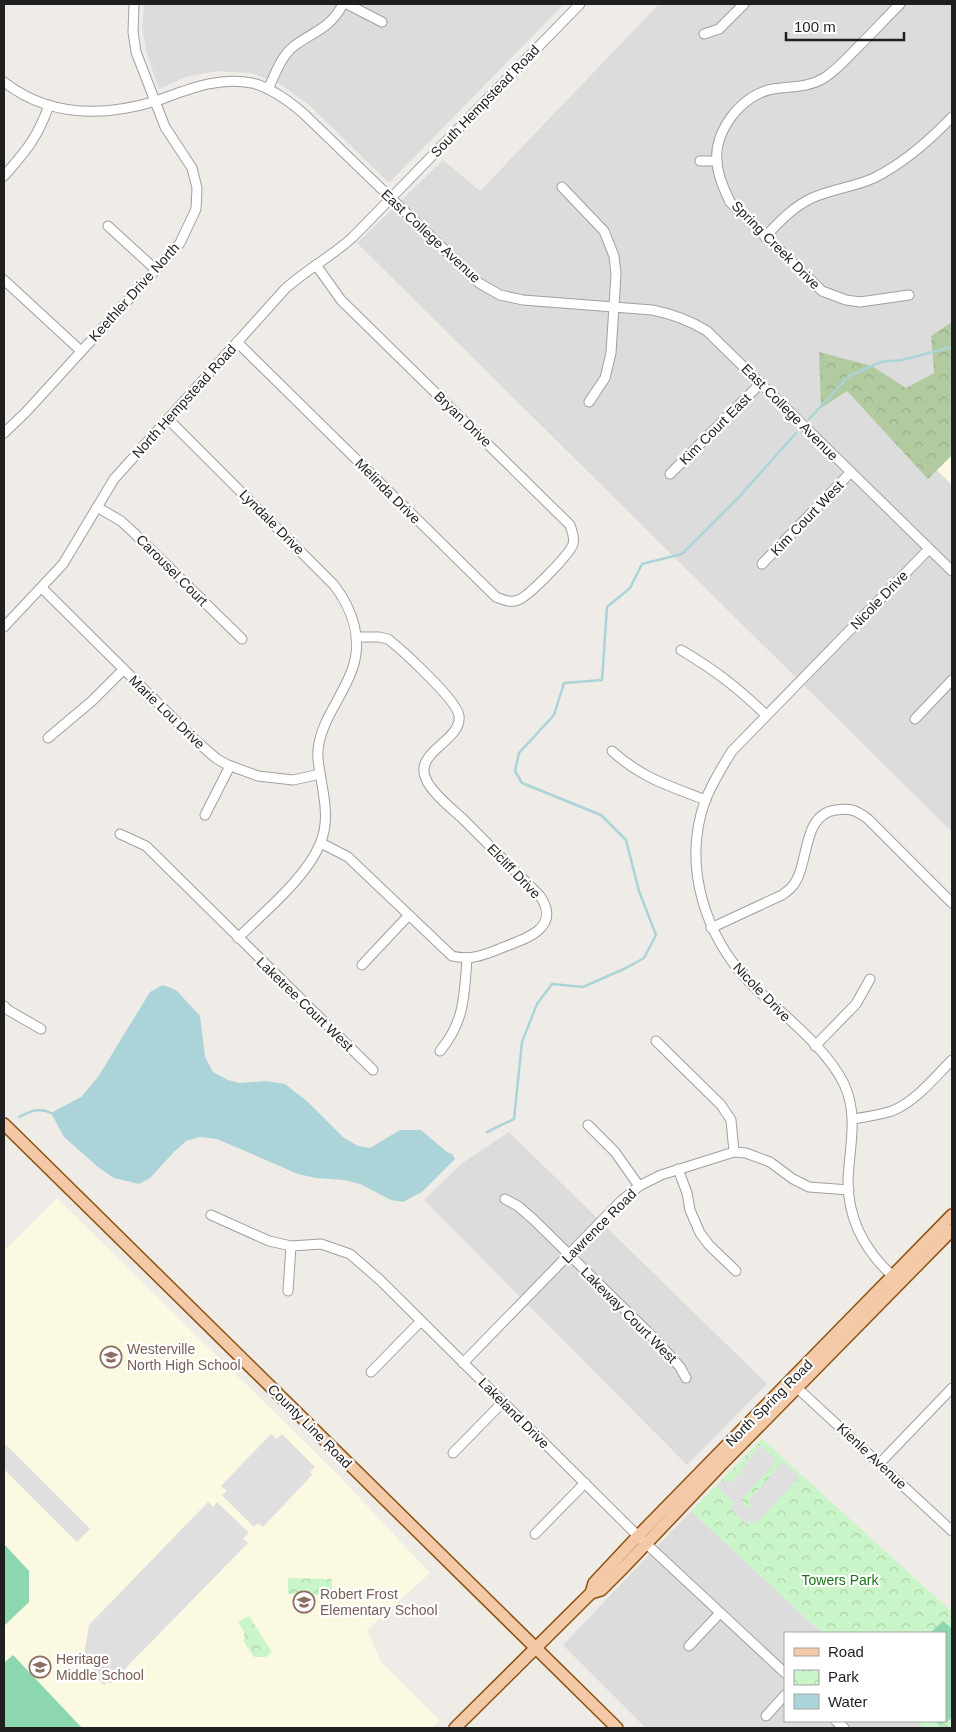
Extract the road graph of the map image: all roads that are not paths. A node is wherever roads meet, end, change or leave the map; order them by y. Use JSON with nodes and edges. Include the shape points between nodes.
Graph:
{"nodes":[{"id":1,"x":134,"y":4,"type":"edge"},
{"id":2,"x":343,"y":4,"type":"edge"},
{"id":3,"x":347,"y":4,"type":"edge"},
{"id":4,"x":580,"y":4,"type":"edge"},
{"id":5,"x":744,"y":4,"type":"edge"},
{"id":6,"x":900,"y":4,"type":"edge"},
{"id":7,"x":382,"y":22,"type":"dead end"},
{"id":8,"x":704,"y":34,"type":"dead end"},
{"id":9,"x":4,"y":82,"type":"edge"},
{"id":10,"x":268,"y":89,"type":"junction"},
{"id":11,"x":155,"y":101,"type":"junction"},
{"id":12,"x":49,"y":105,"type":"junction"},
{"id":13,"x":952,"y":117,"type":"edge"},
{"id":14,"x":700,"y":161,"type":"dead end"},
{"id":15,"x":717,"y":161,"type":"junction"},
{"id":16,"x":4,"y":176,"type":"edge"},
{"id":17,"x":562,"y":187,"type":"dead end"},
{"id":18,"x":390,"y":198,"type":"junction"},
{"id":19,"x":108,"y":226,"type":"dead end"},
{"id":20,"x":765,"y":237,"type":"junction"},
{"id":21,"x":316,"y":266,"type":"junction"},
{"id":22,"x":155,"y":269,"type":"junction"},
{"id":23,"x":4,"y":280,"type":"edge"},
{"id":24,"x":908,"y":295,"type":"dead end"},
{"id":25,"x":614,"y":308,"type":"junction"},
{"id":26,"x":237,"y":342,"type":"junction"},
{"id":27,"x":81,"y":351,"type":"junction"},
{"id":28,"x":761,"y":383,"type":"junction"},
{"id":29,"x":589,"y":402,"type":"dead end"},
{"id":30,"x":168,"y":419,"type":"junction"},
{"id":31,"x":4,"y":433,"type":"edge"},
{"id":32,"x":851,"y":472,"type":"junction"},
{"id":33,"x":670,"y":474,"type":"dead end"},
{"id":34,"x":97,"y":507,"type":"junction"},
{"id":35,"x":929,"y":549,"type":"junction"},
{"id":36,"x":762,"y":564,"type":"dead end"},
{"id":37,"x":952,"y":571,"type":"edge"},
{"id":38,"x":546,"y":576,"type":"joint"},
{"id":39,"x":42,"y":588,"type":"junction"},
{"id":40,"x":4,"y":627,"type":"edge"},
{"id":41,"x":356,"y":637,"type":"junction"},
{"id":42,"x":242,"y":639,"type":"dead end"},
{"id":43,"x":681,"y":650,"type":"dead end"},
{"id":44,"x":123,"y":670,"type":"junction"},
{"id":45,"x":952,"y":680,"type":"edge"},
{"id":46,"x":766,"y":714,"type":"junction"},
{"id":47,"x":915,"y":719,"type":"dead end"},
{"id":48,"x":48,"y":738,"type":"dead end"},
{"id":49,"x":612,"y":751,"type":"dead end"},
{"id":50,"x":230,"y":766,"type":"junction"},
{"id":51,"x":320,"y":774,"type":"junction"},
{"id":52,"x":706,"y":800,"type":"junction"},
{"id":53,"x":205,"y":815,"type":"dead end"},
{"id":54,"x":120,"y":834,"type":"dead end"},
{"id":55,"x":321,"y":843,"type":"junction"},
{"id":56,"x":952,"y":903,"type":"edge"},
{"id":57,"x":409,"y":915,"type":"junction"},
{"id":58,"x":712,"y":928,"type":"junction"},
{"id":59,"x":238,"y":938,"type":"junction"},
{"id":60,"x":467,"y":959,"type":"junction"},
{"id":61,"x":362,"y":965,"type":"dead end"},
{"id":62,"x":870,"y":979,"type":"dead end"},
{"id":63,"x":4,"y":1006,"type":"edge"},
{"id":64,"x":41,"y":1029,"type":"dead end"},
{"id":65,"x":656,"y":1041,"type":"dead end"},
{"id":66,"x":815,"y":1046,"type":"junction"},
{"id":67,"x":440,"y":1051,"type":"dead end"},
{"id":68,"x":952,"y":1060,"type":"edge"},
{"id":69,"x":373,"y":1070,"type":"dead end"},
{"id":70,"x":853,"y":1119,"type":"junction"},
{"id":71,"x":4,"y":1124,"type":"edge"},
{"id":72,"x":588,"y":1125,"type":"dead end"},
{"id":73,"x":734,"y":1152,"type":"junction"},
{"id":74,"x":678,"y":1169,"type":"junction"},
{"id":75,"x":639,"y":1186,"type":"junction"},
{"id":76,"x":849,"y":1190,"type":"junction"},
{"id":77,"x":505,"y":1199,"type":"dead end"},
{"id":78,"x":211,"y":1215,"type":"dead end"},
{"id":79,"x":952,"y":1215,"type":"edge"},
{"id":80,"x":952,"y":1230,"type":"edge"},
{"id":81,"x":291,"y":1246,"type":"junction"},
{"id":82,"x":569,"y":1255,"type":"junction"},
{"id":83,"x":736,"y":1271,"type":"dead end"},
{"id":84,"x":897,"y":1280,"type":"junction"},
{"id":85,"x":288,"y":1291,"type":"dead end"},
{"id":86,"x":421,"y":1321,"type":"junction"},
{"id":87,"x":463,"y":1363,"type":"junction"},
{"id":88,"x":371,"y":1372,"type":"dead end"},
{"id":89,"x":686,"y":1378,"type":"dead end"},
{"id":90,"x":794,"y":1385,"type":"junction"},
{"id":91,"x":952,"y":1388,"type":"edge"},
{"id":92,"x":503,"y":1402,"type":"junction"},
{"id":93,"x":453,"y":1453,"type":"dead end"},
{"id":94,"x":880,"y":1463,"type":"junction"},
{"id":95,"x":585,"y":1483,"type":"junction"},
{"id":96,"x":952,"y":1531,"type":"edge"},
{"id":97,"x":535,"y":1534,"type":"dead end"},
{"id":98,"x":642,"y":1540,"type":"junction"},
{"id":99,"x":720,"y":1613,"type":"junction"},
{"id":100,"x":689,"y":1646,"type":"dead end"},
{"id":101,"x":535,"y":1647,"type":"junction"},
{"id":102,"x":784,"y":1672,"type":"edge"},
{"id":103,"x":784,"y":1696,"type":"edge"},
{"id":104,"x":766,"y":1716,"type":"dead end"},
{"id":105,"x":455,"y":1728,"type":"edge"},
{"id":106,"x":617,"y":1728,"type":"edge"}],
"edges":[{"from":1,"to":11,"type":"street","name":"Keethler Drive North","via":[[136,52]]},
{"from":2,"to":10,"type":"street","via":[[324,28],[287,53]]},
{"from":3,"to":7,"type":"street"},
{"from":4,"to":18,"type":"street","name":"South Hempstead Road"},
{"from":5,"to":8,"type":"street","via":[[718,29]]},
{"from":6,"to":15,"type":"street","name":"Spring Creek Drive","via":[[826,77],[812,85],[772,89],[745,102],[727,123]]},
{"from":9,"to":12,"type":"street","name":"East College Avenue"},
{"from":10,"to":11,"type":"street","name":"East College Avenue","via":[[231,81],[197,86]]},
{"from":10,"to":18,"type":"street","name":"East College Avenue","via":[[304,114]]},
{"from":11,"to":12,"type":"street","name":"East College Avenue","via":[[100,112]]},
{"from":11,"to":22,"type":"street","name":"Keethler Drive North","via":[[165,126],[192,168],[197,188],[196,209],[180,243]]},
{"from":12,"to":16,"type":"street","via":[[30,146]]},
{"from":13,"to":20,"type":"street","via":[[915,153],[894,167],[872,178],[812,198],[790,211]]},
{"from":14,"to":15,"type":"street"},
{"from":15,"to":20,"type":"street","name":"Spring Creek Drive","via":[[722,186],[730,202]]},
{"from":17,"to":25,"type":"street","via":[[604,231],[610,244],[616,274]]},
{"from":18,"to":21,"type":"street","name":"North Hempstead Road","via":[[354,237]]},
{"from":18,"to":25,"type":"street","name":"East College Avenue","via":[[479,283],[500,294],[523,300]]},
{"from":19,"to":22,"type":"street"},
{"from":20,"to":24,"type":"street","name":"Spring Creek Drive","via":[[811,282],[833,296],[860,302]]},
{"from":21,"to":26,"type":"street","name":"North Hempstead Road","via":[[285,289]]},
{"from":21,"to":38,"type":"street","name":"Bryan Drive","via":[[341,300],[570,525],[573,545]]},
{"from":22,"to":27,"type":"street","name":"Keethler Drive North"},
{"from":23,"to":27,"type":"street"},
{"from":25,"to":28,"type":"street","name":"East College Avenue","via":[[670,313],[688,320],[706,331]]},
{"from":25,"to":29,"type":"street","via":[[611,353],[605,378]]},
{"from":26,"to":30,"type":"street","name":"North Hempstead Road"},
{"from":26,"to":38,"type":"street","name":"Melinda Drive","via":[[496,597],[510,602],[520,600]]},
{"from":27,"to":31,"type":"street","name":"Keethler Drive North"},
{"from":28,"to":32,"type":"street","name":"East College Avenue"},
{"from":28,"to":33,"type":"street","name":"Kim Court East"},
{"from":30,"to":34,"type":"street","name":"North Hempstead Road","via":[[114,479]]},
{"from":30,"to":41,"type":"street","name":"Lyndale Drive","via":[[334,585],[344,598],[355,624]]},
{"from":32,"to":35,"type":"street","name":"East College Avenue"},
{"from":32,"to":36,"type":"street","name":"Kim Court West"},
{"from":34,"to":39,"type":"street","name":"North Hempstead Road","via":[[71,552]]},
{"from":34,"to":42,"type":"street","name":"Carousel Court","via":[[121,521]]},
{"from":35,"to":37,"type":"street","name":"East College Avenue"},
{"from":35,"to":46,"type":"street","name":"Nicole Drive"},
{"from":39,"to":40,"type":"street","name":"North Hempstead Road"},
{"from":39,"to":44,"type":"street","name":"Marie Lou Drive"},
{"from":41,"to":51,"type":"street","name":"Lyndale Drive","via":[[352,670],[319,738]]},
{"from":41,"to":60,"type":"street","name":"Elcliff Drive","via":[[388,639],[448,696],[460,714],[459,724],[428,758],[425,778],[545,904],[545,922],[530,938]]},
{"from":43,"to":46,"type":"street","via":[[739,688]]},
{"from":44,"to":48,"type":"street"},
{"from":44,"to":50,"type":"street","name":"Marie Lou Drive","via":[[196,741]]},
{"from":45,"to":47,"type":"street"},
{"from":46,"to":52,"type":"street","name":"Nicole Drive","via":[[732,751]]},
{"from":49,"to":52,"type":"street","via":[[646,777]]},
{"from":50,"to":51,"type":"street","name":"Marie Lou Drive","via":[[258,776],[293,780]]},
{"from":50,"to":53,"type":"street"},
{"from":51,"to":55,"type":"street","name":"Lyndale Drive","via":[[326,820]]},
{"from":52,"to":58,"type":"street","name":"Nicole Drive","via":[[699,827],[697,874]]},
{"from":54,"to":59,"type":"street","name":"Laketree Court West","via":[[146,846]]},
{"from":55,"to":57,"type":"street","via":[[348,857]]},
{"from":55,"to":59,"type":"street","name":"Lyndale Drive","via":[[298,877]]},
{"from":56,"to":58,"type":"street","via":[[859,812],[848,809],[828,811],[817,820],[810,833],[797,879],[791,888]]},
{"from":57,"to":60,"type":"street","via":[[452,956]]},
{"from":57,"to":61,"type":"street"},
{"from":58,"to":66,"type":"street","name":"Nicole Drive","via":[[737,969]]},
{"from":59,"to":69,"type":"street","name":"Laketree Court West"},
{"from":60,"to":67,"type":"street","via":[[461,1016]]},
{"from":62,"to":66,"type":"street","via":[[856,1004]]},
{"from":63,"to":64,"type":"street"},
{"from":65,"to":73,"type":"street","via":[[721,1105],[731,1120]]},
{"from":66,"to":70,"type":"street","name":"Nicole Drive","via":[[844,1084]]},
{"from":68,"to":70,"type":"street","via":[[904,1104],[884,1113]]},
{"from":70,"to":76,"type":"street","name":"Nicole Drive"},
{"from":71,"to":101,"type":"main road","name":"County Line Road"},
{"from":72,"to":75,"type":"street","via":[[615,1152]]},
{"from":73,"to":74,"type":"street","name":"Lawrence Road"},
{"from":73,"to":76,"type":"street","name":"Lawrence Road","via":[[770,1162],[809,1187]]},
{"from":74,"to":75,"type":"street","name":"Lawrence Road"},
{"from":74,"to":83,"type":"street","via":[[700,1234]]},
{"from":75,"to":82,"type":"street","name":"Lawrence Road"},
{"from":76,"to":84,"type":"street","name":"Nicole Drive","via":[[858,1233],[872,1255]]},
{"from":77,"to":82,"type":"street","name":"Lakeway Court West","via":[[524,1211]]},
{"from":78,"to":81,"type":"street","name":"Lakeland Drive","via":[[269,1241]]},
{"from":79,"to":84,"type":"main road","name":"North Spring Road"},
{"from":80,"to":84,"type":"main road","name":"North Spring Road"},
{"from":81,"to":85,"type":"street"},
{"from":81,"to":86,"type":"street","name":"Lakeland Drive","via":[[321,1244],[350,1254]]},
{"from":82,"to":87,"type":"street","name":"Lawrence Road"},
{"from":82,"to":89,"type":"street","name":"Lakeway Court West","via":[[657,1341]]},
{"from":84,"to":90,"type":"main road","name":"North Spring Road"},
{"from":86,"to":87,"type":"street","name":"Lakeland Drive"},
{"from":86,"to":88,"type":"street"},
{"from":87,"to":92,"type":"street","name":"Lakeland Drive"},
{"from":90,"to":94,"type":"street","name":"Kienle Avenue"},
{"from":90,"to":98,"type":"main road","name":"North Spring Road"},
{"from":91,"to":94,"type":"street"},
{"from":92,"to":93,"type":"street"},
{"from":92,"to":95,"type":"street","name":"Lakeland Drive"},
{"from":94,"to":96,"type":"street","name":"Kienle Avenue"},
{"from":95,"to":97,"type":"street"},
{"from":95,"to":98,"type":"street","name":"Lakeland Drive"},
{"from":98,"to":99,"type":"street","name":"Lakeland Drive"},
{"from":98,"to":101,"type":"main road","name":"North Spring Road","via":[[594,1583],[590,1593]]},
{"from":99,"to":100,"type":"street"},
{"from":99,"to":102,"type":"street","name":"Lakeland Drive"},
{"from":101,"to":105,"type":"main road","name":"North Spring Road"},
{"from":101,"to":106,"type":"main road","name":"County Line Road"},
{"from":103,"to":104,"type":"street"}]}
